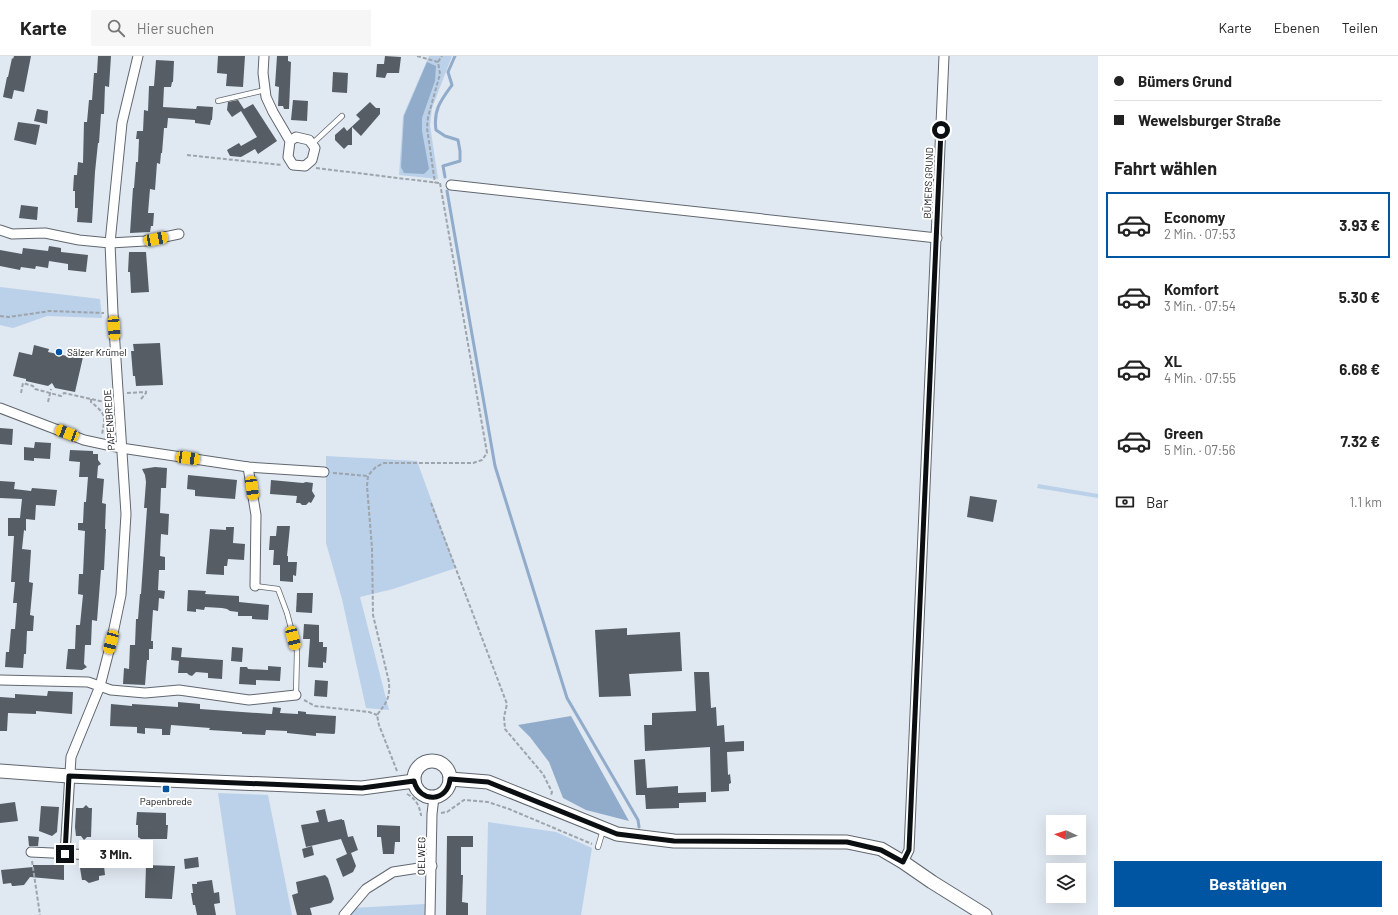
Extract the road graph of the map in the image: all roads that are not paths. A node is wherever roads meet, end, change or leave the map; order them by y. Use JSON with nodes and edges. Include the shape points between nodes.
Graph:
{"nodes":[{"id":1,"x":138,"y":56,"type":"edge"},
{"id":2,"x":264,"y":56,"type":"edge"},
{"id":3,"x":944,"y":56,"type":"edge"},
{"id":4,"x":265,"y":90,"type":"junction"},
{"id":5,"x":218,"y":101,"type":"dead end"},
{"id":6,"x":342,"y":116,"type":"dead end"},
{"id":7,"x":290,"y":141,"type":"junction"},
{"id":8,"x":312,"y":144,"type":"junction"},
{"id":9,"x":451,"y":184,"type":"road end"},
{"id":10,"x":0,"y":230,"type":"edge"},
{"id":11,"x":179,"y":234,"type":"dead end"},
{"id":12,"x":937,"y":238,"type":"junction"},
{"id":13,"x":110,"y":243,"type":"junction"},
{"id":14,"x":0,"y":408,"type":"edge"},
{"id":15,"x":121,"y":448,"type":"junction"},
{"id":16,"x":248,"y":466,"type":"junction"},
{"id":17,"x":324,"y":472,"type":"road end"},
{"id":18,"x":255,"y":586,"type":"joint"},
{"id":19,"x":0,"y":680,"type":"edge"},
{"id":20,"x":100,"y":686,"type":"junction"},
{"id":21,"x":296,"y":695,"type":"joint"},
{"id":22,"x":0,"y":771,"type":"edge"},
{"id":23,"x":69,"y":776,"type":"junction"},
{"id":24,"x":450,"y":779,"type":"junction"},
{"id":25,"x":414,"y":781,"type":"junction"},
{"id":26,"x":434,"y":797,"type":"junction"},
{"id":27,"x":603,"y":829,"type":"junction"},
{"id":28,"x":598,"y":847,"type":"road end"},
{"id":29,"x":31,"y":852,"type":"road end"},
{"id":30,"x":65,"y":854,"type":"junction"},
{"id":31,"x":135,"y":857,"type":"dead end"},
{"id":32,"x":903,"y":862,"type":"junction"},
{"id":33,"x":432,"y":866,"type":"junction"},
{"id":34,"x":344,"y":915,"type":"edge"},
{"id":35,"x":430,"y":915,"type":"edge"},
{"id":36,"x":985,"y":915,"type":"edge"}],
"edges":[{"from":1,"to":13,"type":"street","name":"PAPENBREDE","via":[[122,123]]},
{"from":2,"to":4,"type":"street"},
{"from":3,"to":12,"type":"street","name":"BÜMERS GRUND"},
{"from":4,"to":5,"type":"lane"},
{"from":4,"to":7,"type":"street","via":[[273,112]]},
{"from":6,"to":8,"type":"lane"},
{"from":7,"to":8,"type":"street","via":[[296,137],[309,140]]},
{"from":7,"to":8,"type":"street","via":[[288,157],[293,165],[305,166],[312,160],[315,148]]},
{"from":9,"to":12,"type":"street"},
{"from":10,"to":13,"type":"street","via":[[12,234],[45,233]]},
{"from":11,"to":13,"type":"street","via":[[145,241]]},
{"from":12,"to":32,"type":"street","name":"BÜMERS GRUND","via":[[909,850]]},
{"from":13,"to":15,"type":"street","name":"PAPENBREDE"},
{"from":14,"to":15,"type":"street","via":[[84,440]]},
{"from":15,"to":16,"type":"street"},
{"from":15,"to":20,"type":"street","name":"PAPENBREDE","via":[[126,514],[121,595]]},
{"from":16,"to":17,"type":"street"},
{"from":16,"to":18,"type":"street","via":[[256,516]]},
{"from":18,"to":21,"type":"lane","via":[[278,589],[287,612],[296,651]]},
{"from":19,"to":20,"type":"street","via":[[88,682]]},
{"from":20,"to":21,"type":"street","via":[[110,690],[145,693],[179,690],[249,700]]},
{"from":20,"to":23,"type":"street","name":"PAPENBREDE","via":[[71,757]]},
{"from":22,"to":23,"type":"main road"},
{"from":23,"to":25,"type":"main road","via":[[362,788]]},
{"from":23,"to":30,"type":"street","name":"PAPENBREDE"},
{"from":24,"to":25,"type":"main road","via":[[448,770],[442,764],[433,761],[419,767]]},
{"from":24,"to":26,"type":"main road","via":[[447,789]]},
{"from":24,"to":27,"type":"main road","via":[[488,782]]},
{"from":25,"to":26,"type":"main road","via":[[422,794]]},
{"from":26,"to":33,"type":"street","name":"OELWEG"},
{"from":27,"to":28,"type":"lane"},
{"from":27,"to":32,"type":"main road","via":[[617,834],[674,841],[847,842],[881,850]]},
{"from":29,"to":30,"type":"street"},
{"from":30,"to":31,"type":"street"},
{"from":32,"to":36,"type":"main road"},
{"from":33,"to":34,"type":"street","via":[[393,872],[366,889]]},
{"from":33,"to":35,"type":"street","name":"OELWEG"}]}
